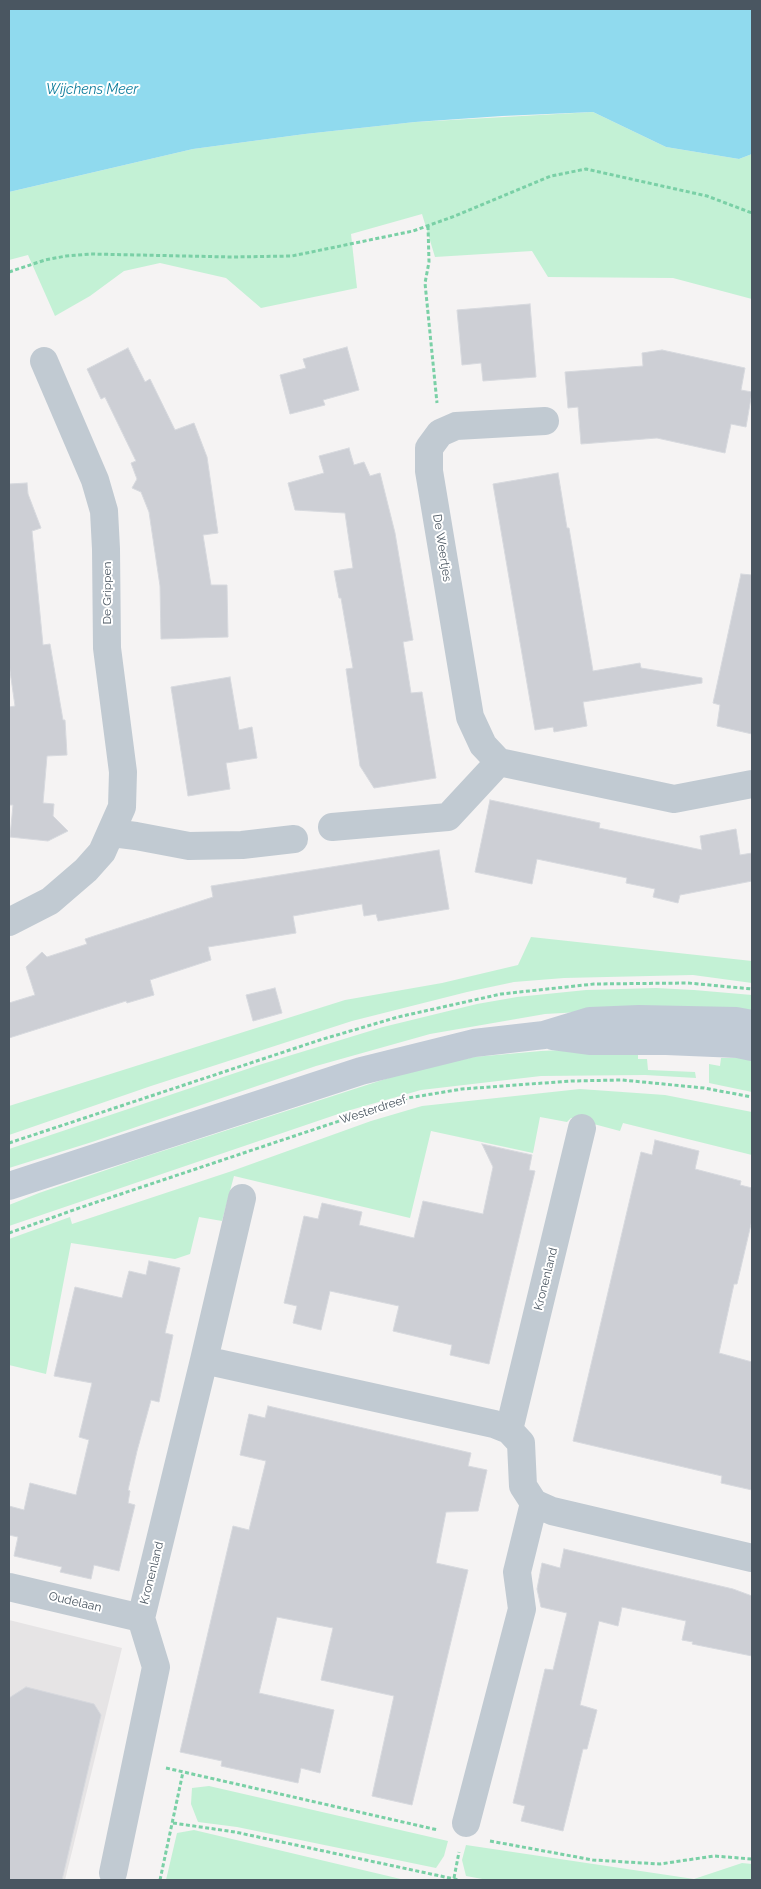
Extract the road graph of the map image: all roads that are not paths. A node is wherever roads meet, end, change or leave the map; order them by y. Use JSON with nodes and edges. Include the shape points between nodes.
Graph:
{"nodes":[{"id":1,"x":44,"y":361,"type":"dead end"},
{"id":2,"x":545,"y":421,"type":"dead end"},
{"id":3,"x":499,"y":762,"type":"junction"},
{"id":4,"x":752,"y":784,"type":"edge"},
{"id":5,"x":332,"y":827,"type":"dead end"},
{"id":6,"x":112,"y":833,"type":"junction"},
{"id":7,"x":294,"y":839,"type":"dead end"},
{"id":8,"x":9,"y":922,"type":"edge"},
{"id":9,"x":752,"y":1024,"type":"edge"},
{"id":10,"x":544,"y":1034,"type":"junction"},
{"id":11,"x":752,"y":1047,"type":"edge"},
{"id":12,"x":582,"y":1128,"type":"dead end"},
{"id":13,"x":9,"y":1186,"type":"edge"},
{"id":14,"x":242,"y":1198,"type":"dead end"},
{"id":15,"x":204,"y":1360,"type":"junction"},
{"id":16,"x":509,"y":1430,"type":"junction"},
{"id":17,"x":534,"y":1503,"type":"junction"},
{"id":18,"x":752,"y":1558,"type":"edge"},
{"id":19,"x":9,"y":1587,"type":"edge"},
{"id":20,"x":141,"y":1618,"type":"junction"},
{"id":21,"x":463,"y":1833,"type":"road end"},
{"id":22,"x":113,"y":1873,"type":"dead end"}],
"edges":[{"from":1,"to":6,"type":"street","name":"De Grippen","via":[[95,480],[104,511],[107,648],[123,772],[122,807]]},
{"from":2,"to":3,"type":"street","name":"De Weertjes","via":[[456,426],[440,433],[429,448],[470,717],[483,745]]},
{"from":3,"to":4,"type":"street","via":[[674,799]]},
{"from":3,"to":5,"type":"street","via":[[448,816]]},
{"from":6,"to":7,"type":"street","via":[[189,846],[242,845]]},
{"from":6,"to":8,"type":"street","name":"De Grippen","via":[[102,852],[50,901]]},
{"from":9,"to":10,"type":"street","via":[[639,1019],[590,1021]]},
{"from":10,"to":11,"type":"street","via":[[591,1042],[666,1041]]},
{"from":10,"to":13,"type":"street","via":[[474,1043],[361,1071]]},
{"from":12,"to":16,"type":"street","name":"Kronenland"},
{"from":14,"to":15,"type":"street","name":"Kronenland"},
{"from":15,"to":16,"type":"street"},
{"from":15,"to":20,"type":"street","name":"Kronenland"},
{"from":16,"to":17,"type":"street","via":[[521,1443],[523,1486]]},
{"from":17,"to":18,"type":"street","via":[[552,1511]]},
{"from":17,"to":21,"type":"street","via":[[517,1572],[522,1609]]},
{"from":19,"to":20,"type":"street","name":"Oudelaan"},
{"from":20,"to":22,"type":"street","name":"Kronenland","via":[[156,1667]]}]}
